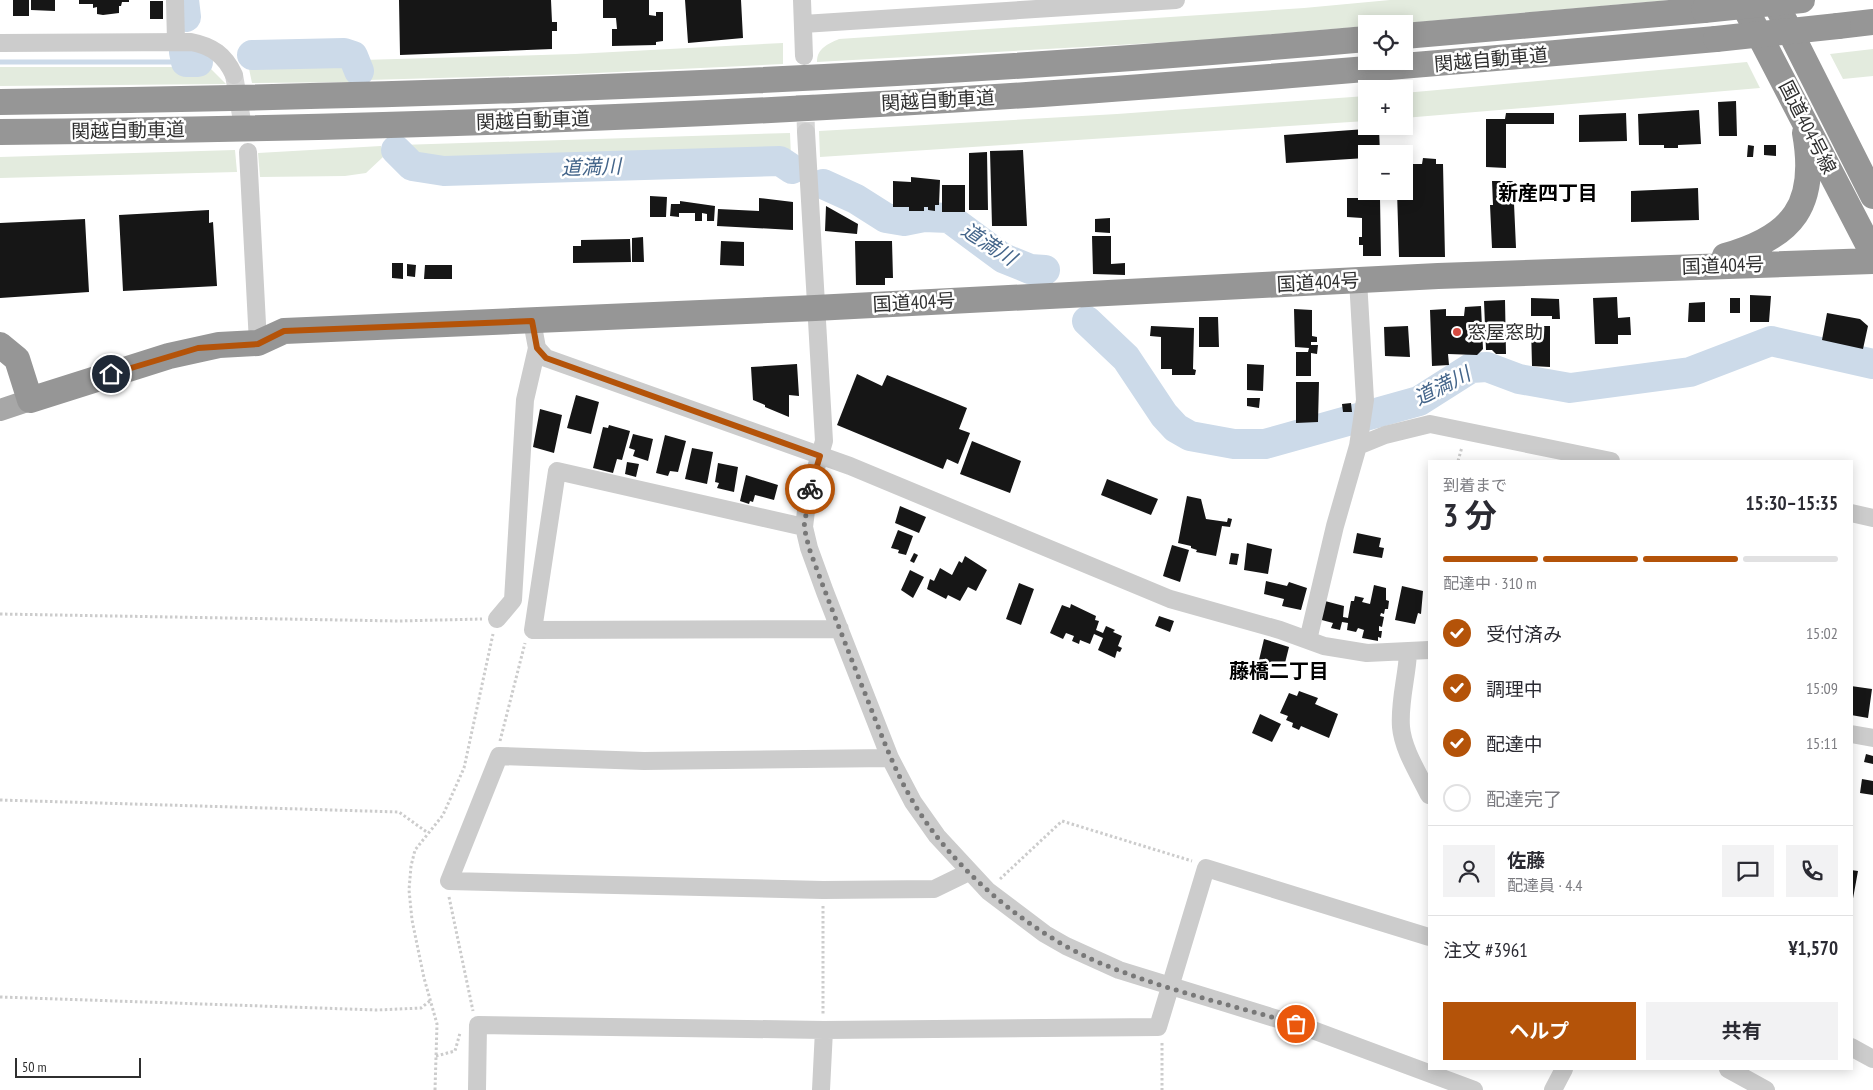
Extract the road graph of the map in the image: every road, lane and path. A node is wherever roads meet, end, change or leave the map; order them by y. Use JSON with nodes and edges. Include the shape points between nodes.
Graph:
{"nodes":[{"id":1,"x":175,"y":0,"type":"edge"},
{"id":2,"x":802,"y":0,"type":"edge"},
{"id":3,"x":1176,"y":0,"type":"edge"},
{"id":4,"x":1741,"y":0,"type":"edge"},
{"id":5,"x":1774,"y":0,"type":"edge"},
{"id":6,"x":1802,"y":0,"type":"edge"},
{"id":7,"x":1873,"y":22,"type":"edge"},
{"id":8,"x":803,"y":24,"type":"junction"},
{"id":9,"x":1413,"y":35,"type":"edge"},
{"id":10,"x":176,"y":41,"type":"junction"},
{"id":11,"x":1358,"y":41,"type":"edge"},
{"id":12,"x":0,"y":44,"type":"edge"},
{"id":13,"x":804,"y":56,"type":"tunnel mouth"},
{"id":14,"x":234,"y":75,"type":"tunnel mouth"},
{"id":15,"x":0,"y":102,"type":"edge"},
{"id":16,"x":1802,"y":114,"type":"junction"},
{"id":17,"x":0,"y":132,"type":"edge"},
{"id":18,"x":806,"y":132,"type":"tunnel mouth"},
{"id":19,"x":248,"y":152,"type":"tunnel mouth"},
{"id":20,"x":1873,"y":196,"type":"edge"},
{"id":21,"x":1873,"y":254,"type":"edge"},
{"id":22,"x":1873,"y":260,"type":"edge"},
{"id":23,"x":1688,"y":267,"type":"junction"},
{"id":24,"x":1358,"y":280,"type":"junction"},
{"id":25,"x":815,"y":308,"type":"junction"},
{"id":26,"x":532,"y":321,"type":"junction"},
{"id":27,"x":258,"y":344,"type":"junction"},
{"id":28,"x":0,"y":345,"type":"edge"},
{"id":29,"x":537,"y":348,"type":"junction"},
{"id":30,"x":30,"y":400,"type":"junction"},
{"id":31,"x":0,"y":410,"type":"edge"},
{"id":32,"x":1358,"y":446,"type":"junction"},
{"id":33,"x":820,"y":456,"type":"junction"},
{"id":34,"x":1606,"y":460,"type":"edge"},
{"id":35,"x":1853,"y":514,"type":"edge"},
{"id":36,"x":1873,"y":518,"type":"edge"},
{"id":37,"x":804,"y":527,"type":"junction"},
{"id":38,"x":0,"y":614,"type":"edge"},
{"id":39,"x":497,"y":619,"type":"joint"},
{"id":40,"x":840,"y":629,"type":"junction"},
{"id":41,"x":533,"y":630,"type":"junction"},
{"id":42,"x":1308,"y":640,"type":"junction"},
{"id":43,"x":1428,"y":650,"type":"edge"},
{"id":44,"x":1408,"y":653,"type":"junction"},
{"id":45,"x":1853,"y":734,"type":"edge"},
{"id":46,"x":1873,"y":738,"type":"edge"},
{"id":47,"x":499,"y":756,"type":"junction"},
{"id":48,"x":890,"y":758,"type":"junction"},
{"id":49,"x":1428,"y":793,"type":"edge"},
{"id":50,"x":0,"y":800,"type":"edge"},
{"id":51,"x":428,"y":833,"type":"dead end"},
{"id":52,"x":1206,"y":868,"type":"junction"},
{"id":53,"x":969,"y":872,"type":"junction"},
{"id":54,"x":449,"y":881,"type":"junction"},
{"id":55,"x":823,"y":890,"type":"junction"},
{"id":56,"x":988,"y":890,"type":"junction"},
{"id":57,"x":1428,"y":937,"type":"edge"},
{"id":58,"x":1170,"y":986,"type":"junction"},
{"id":59,"x":0,"y":997,"type":"edge"},
{"id":60,"x":431,"y":1000,"type":"dead end"},
{"id":61,"x":478,"y":1026,"type":"junction"},
{"id":62,"x":1158,"y":1027,"type":"junction"},
{"id":63,"x":824,"y":1030,"type":"junction"},
{"id":64,"x":1853,"y":1047,"type":"edge"},
{"id":65,"x":436,"y":1056,"type":"dead end"},
{"id":66,"x":1873,"y":1058,"type":"edge"},
{"id":67,"x":1563,"y":1070,"type":"edge"},
{"id":68,"x":1730,"y":1070,"type":"edge"},
{"id":69,"x":477,"y":1090,"type":"edge"},
{"id":70,"x":821,"y":1090,"type":"edge"},
{"id":71,"x":1162,"y":1090,"type":"edge"},
{"id":72,"x":1474,"y":1090,"type":"edge"},
{"id":73,"x":1553,"y":1090,"type":"edge"},
{"id":74,"x":1766,"y":1090,"type":"edge"}],
"edges":[{"from":1,"to":10,"type":"street"},
{"from":2,"to":8,"type":"street"},
{"from":3,"to":8,"type":"street"},
{"from":4,"to":16,"type":"highway","name":"国道404号線"},
{"from":5,"to":20,"type":"highway","name":"国道404号線"},
{"from":6,"to":9,"type":"highway","name":"関越自動車道","bridge":true},
{"from":7,"to":17,"type":"highway","name":"関越自動車道","bridge":true,"via":[[1212,82],[770,110],[437,123]]},
{"from":8,"to":13,"type":"street"},
{"from":10,"to":12,"type":"street"},
{"from":10,"to":14,"type":"street","via":[[202,44],[221,54]]},
{"from":11,"to":15,"type":"highway","name":"関越自動車道","via":[[1119,60],[649,86],[262,99]]},
{"from":16,"to":21,"type":"highway","name":"国道404号線"},
{"from":16,"to":23,"type":"highway","via":[[1810,160],[1808,186],[1796,214],[1764,243]]},
{"from":18,"to":25,"type":"street"},
{"from":19,"to":27,"type":"street"},
{"from":22,"to":23,"type":"highway","name":"国道404号"},
{"from":23,"to":24,"type":"highway","name":"国道404号"},
{"from":24,"to":25,"type":"highway","name":"国道404号"},
{"from":24,"to":32,"type":"street","via":[[1365,400]]},
{"from":25,"to":26,"type":"highway","name":"国道404号"},
{"from":25,"to":33,"type":"street","via":[[824,441]]},
{"from":26,"to":27,"type":"highway","name":"国道404号","via":[[284,331]]},
{"from":26,"to":29,"type":"street"},
{"from":27,"to":30,"type":"highway","name":"国道404号","via":[[198,348]]},
{"from":28,"to":30,"type":"highway","via":[[17,359]]},
{"from":29,"to":33,"type":"street","via":[[546,358]]},
{"from":29,"to":39,"type":"street","via":[[526,400],[514,600]]},
{"from":30,"to":31,"type":"main road"},
{"from":32,"to":34,"type":"street","via":[[1385,435],[1430,424]]},
{"from":32,"to":42,"type":"street"},
{"from":33,"to":37,"type":"street","via":[[808,495]]},
{"from":33,"to":42,"type":"street","via":[[1170,599]]},
{"from":35,"to":36,"type":"street"},
{"from":37,"to":40,"type":"street"},
{"from":37,"to":41,"type":"street","via":[[557,471]]},
{"from":38,"to":39,"type":"path","via":[[398,621]]},
{"from":40,"to":41,"type":"street"},
{"from":40,"to":48,"type":"street"},
{"from":41,"to":47,"type":"path","via":[[522,647]]},
{"from":42,"to":44,"type":"street","via":[[1367,653]]},
{"from":43,"to":44,"type":"street"},
{"from":44,"to":49,"type":"street","via":[[1401,727],[1404,742]]},
{"from":45,"to":46,"type":"street"},
{"from":47,"to":48,"type":"street","via":[[644,761]]},
{"from":47,"to":54,"type":"street"},
{"from":48,"to":53,"type":"street","via":[[913,802]]},
{"from":50,"to":51,"type":"path","via":[[398,812]]},
{"from":52,"to":56,"type":"path","via":[[1062,821]]},
{"from":52,"to":57,"type":"street"},
{"from":52,"to":58,"type":"street"},
{"from":53,"to":55,"type":"street","via":[[934,889]]},
{"from":53,"to":56,"type":"street"},
{"from":54,"to":55,"type":"street"},
{"from":54,"to":61,"type":"path","via":[[449,902],[469,1000]]},
{"from":55,"to":63,"type":"path"},
{"from":56,"to":58,"type":"street","via":[[1066,946],[1119,970]]},
{"from":58,"to":62,"type":"street"},
{"from":58,"to":72,"type":"street","via":[[1310,1029]]},
{"from":59,"to":60,"type":"path","via":[[377,1010],[420,1008]]},
{"from":61,"to":63,"type":"street"},
{"from":61,"to":65,"type":"path","via":[[460,1032],[455,1051]]},
{"from":61,"to":69,"type":"street"},
{"from":62,"to":63,"type":"street"},
{"from":62,"to":71,"type":"path","via":[[1162,1044]]},
{"from":63,"to":70,"type":"street"},
{"from":64,"to":66,"type":"street"},
{"from":67,"to":73,"type":"street"},
{"from":68,"to":74,"type":"street"}]}
